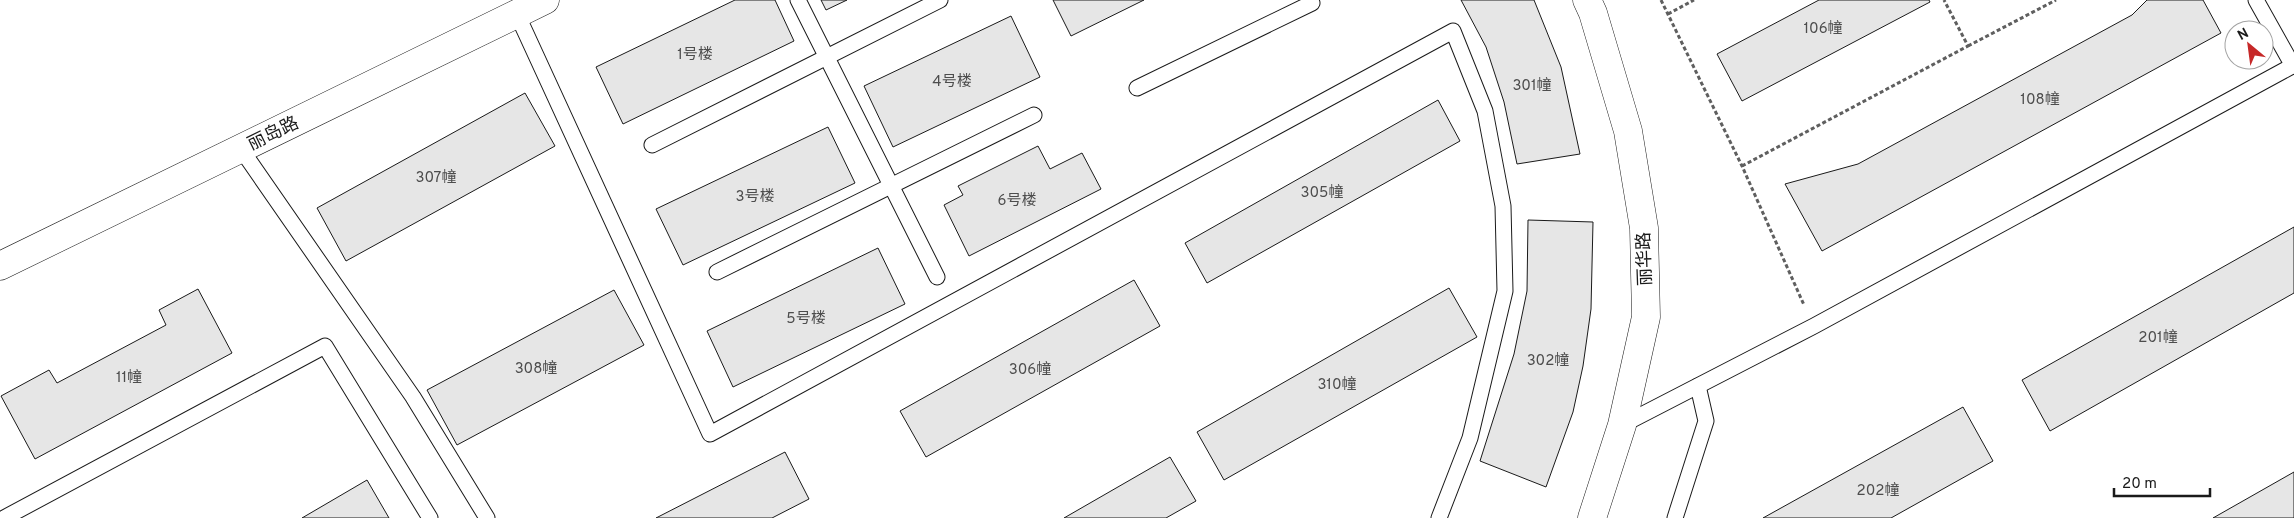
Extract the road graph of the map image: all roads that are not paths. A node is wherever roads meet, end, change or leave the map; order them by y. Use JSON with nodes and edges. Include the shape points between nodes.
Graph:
{"nodes":[{"id":1,"x":545,"y":0,"type":"edge"},
{"id":2,"x":798,"y":0,"type":"edge"},
{"id":3,"x":940,"y":0,"type":"edge"},
{"id":4,"x":1310,"y":0,"type":"edge"},
{"id":5,"x":1587,"y":0,"type":"edge"},
{"id":6,"x":2256,"y":0,"type":"edge"},
{"id":7,"x":517,"y":14,"type":"junction"},
{"id":8,"x":827,"y":56,"type":"junction"},
{"id":9,"x":2293,"y":65,"type":"edge"},
{"id":10,"x":1138,"y":88,"type":"dead end"},
{"id":11,"x":1034,"y":115,"type":"dead end"},
{"id":12,"x":652,"y":145,"type":"dead end"},
{"id":13,"x":241,"y":149,"type":"junction"},
{"id":14,"x":891,"y":186,"type":"junction"},
{"id":15,"x":0,"y":266,"type":"edge"},
{"id":16,"x":717,"y":272,"type":"dead end"},
{"id":17,"x":937,"y":277,"type":"dead end"},
{"id":18,"x":1698,"y":386,"type":"junction"},
{"id":19,"x":1622,"y":425,"type":"junction"},
{"id":20,"x":4,"y":518,"type":"edge"},
{"id":21,"x":430,"y":518,"type":"edge"},
{"id":22,"x":487,"y":518,"type":"edge"},
{"id":23,"x":1439,"y":518,"type":"edge"},
{"id":24,"x":1592,"y":518,"type":"edge"},
{"id":25,"x":1675,"y":518,"type":"edge"}],
"edges":[{"from":1,"to":7,"type":"street","name":"丽岛路"},
{"from":2,"to":8,"type":"lane"},
{"from":3,"to":8,"type":"lane"},
{"from":4,"to":10,"type":"lane","via":[[1312,3]]},
{"from":5,"to":19,"type":"street","name":"丽华路","via":[[1628,131],[1644,228],[1646,317]]},
{"from":6,"to":9,"type":"lane"},
{"from":7,"to":13,"type":"street","name":"丽岛路"},
{"from":7,"to":23,"type":"lane","via":[[710,434],[1453,31],[1485,111],[1503,206],[1505,292],[1470,438]]},
{"from":8,"to":12,"type":"lane"},
{"from":8,"to":14,"type":"lane"},
{"from":9,"to":18,"type":"lane"},
{"from":11,"to":14,"type":"lane"},
{"from":13,"to":15,"type":"street","name":"丽岛路"},
{"from":13,"to":22,"type":"lane","via":[[413,397]]},
{"from":14,"to":16,"type":"lane"},
{"from":14,"to":17,"type":"lane"},
{"from":18,"to":19,"type":"lane"},
{"from":18,"to":25,"type":"lane","via":[[1706,421]]},
{"from":19,"to":24,"type":"street","name":"丽华路"},
{"from":20,"to":21,"type":"lane","via":[[325,346]]}]}
